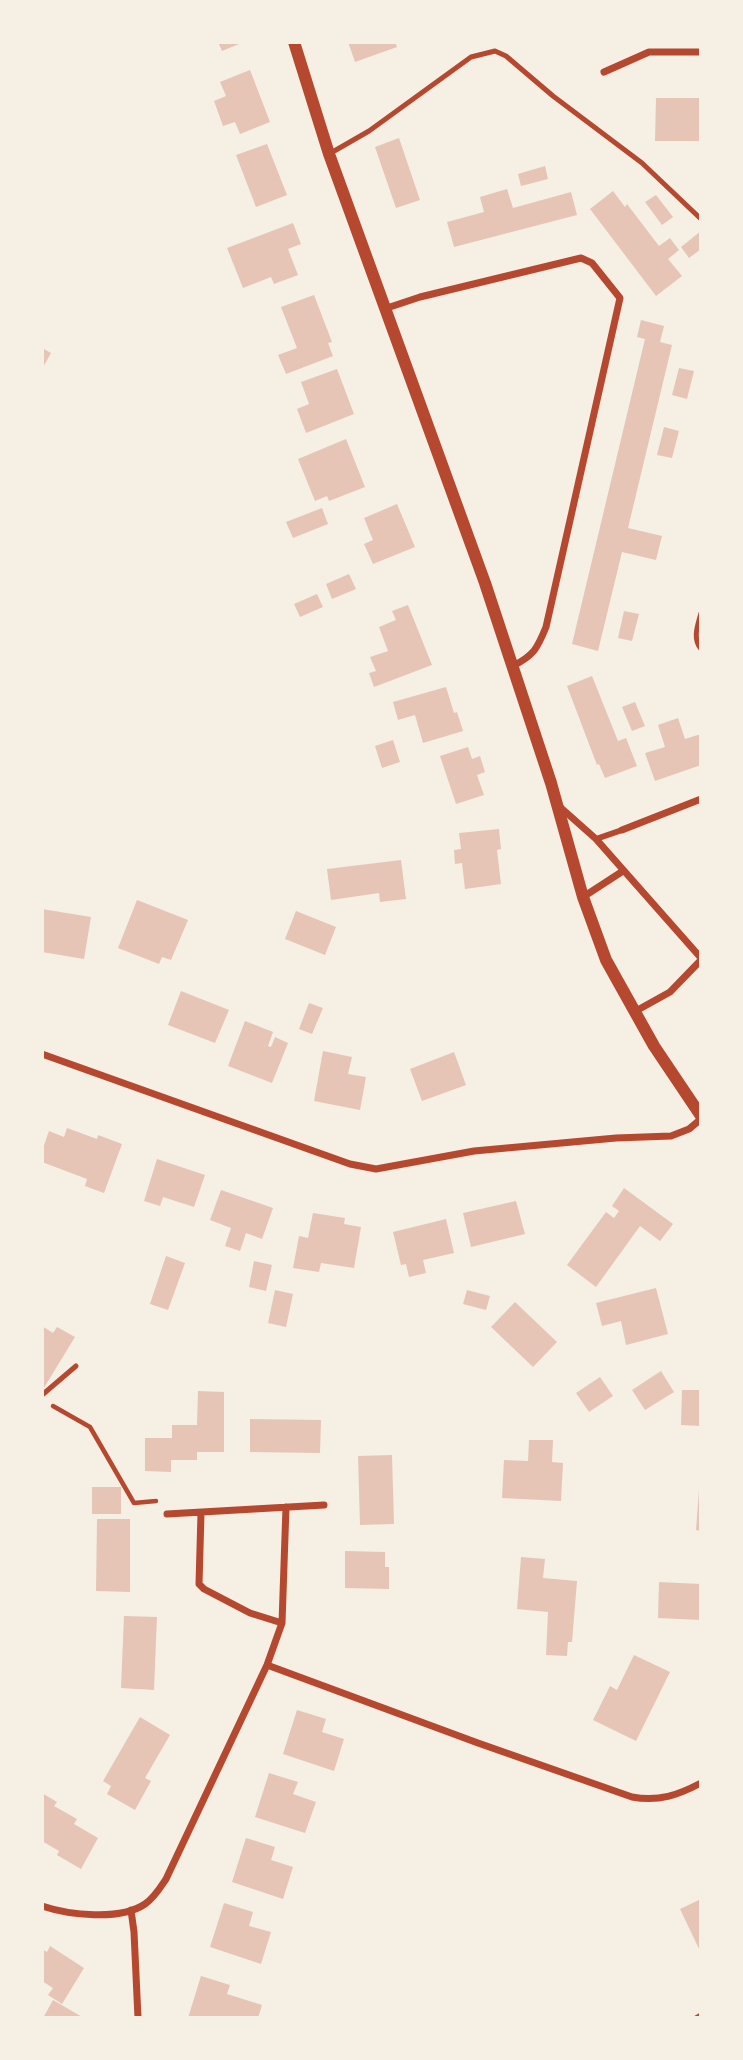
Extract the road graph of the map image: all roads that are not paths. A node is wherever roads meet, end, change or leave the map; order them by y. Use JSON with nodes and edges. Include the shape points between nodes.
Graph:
{"nodes":[{"id":1,"x":294,"y":42,"type":"edge"},
{"id":2,"x":701,"y":52,"type":"edge"},
{"id":3,"x":604,"y":72,"type":"dead end"},
{"id":4,"x":330,"y":154,"type":"junction"},
{"id":5,"x":701,"y":219,"type":"edge"},
{"id":6,"x":387,"y":307,"type":"junction"},
{"id":7,"x":701,"y":613,"type":"edge"},
{"id":8,"x":701,"y":649,"type":"edge"},
{"id":9,"x":513,"y":666,"type":"junction"},
{"id":10,"x":701,"y":799,"type":"edge"},
{"id":11,"x":557,"y":804,"type":"junction"},
{"id":12,"x":622,"y":830,"type":"joint"},
{"id":13,"x":596,"y":839,"type":"junction"},
{"id":14,"x":623,"y":871,"type":"junction"},
{"id":15,"x":583,"y":897,"type":"junction"},
{"id":16,"x":701,"y":959,"type":"edge"},
{"id":17,"x":634,"y":1012,"type":"junction"},
{"id":18,"x":42,"y":1054,"type":"edge"},
{"id":19,"x":701,"y":1118,"type":"edge"},
{"id":20,"x":76,"y":1366,"type":"dead end"},
{"id":21,"x":42,"y":1395,"type":"edge"},
{"id":22,"x":324,"y":1505,"type":"dead end"},
{"id":23,"x":286,"y":1507,"type":"junction"},
{"id":24,"x":201,"y":1513,"type":"junction"},
{"id":25,"x":167,"y":1514,"type":"road end"},
{"id":26,"x":282,"y":1623,"type":"junction"},
{"id":27,"x":267,"y":1665,"type":"junction"},
{"id":28,"x":701,"y":1783,"type":"edge"},
{"id":29,"x":42,"y":1906,"type":"edge"},
{"id":30,"x":131,"y":1910,"type":"junction"},
{"id":31,"x":701,"y":2015,"type":"edge"},
{"id":32,"x":138,"y":2018,"type":"edge"},
{"id":33,"x":696,"y":2018,"type":"edge"}],
"edges":[{"from":1,"to":4,"type":"street"},
{"from":2,"to":3,"type":"street","via":[[649,52]]},
{"from":4,"to":5,"type":"lane","via":[[471,57],[495,51],[642,163]]},
{"from":4,"to":6,"type":"street"},
{"from":6,"to":9,"type":"street"},
{"from":6,"to":9,"type":"street","via":[[580,258],[592,263],[620,298],[546,627],[531,657]]},
{"from":7,"to":8,"type":"lane","via":[[696,632]]},
{"from":9,"to":11,"type":"street"},
{"from":10,"to":12,"type":"street"},
{"from":11,"to":13,"type":"street"},
{"from":11,"to":15,"type":"street"},
{"from":12,"to":13,"type":"street"},
{"from":13,"to":14,"type":"street"},
{"from":14,"to":15,"type":"street"},
{"from":14,"to":16,"type":"street"},
{"from":15,"to":17,"type":"street","via":[[606,960]]},
{"from":16,"to":17,"type":"street","via":[[670,992]]},
{"from":17,"to":19,"type":"street"},
{"from":18,"to":19,"type":"street","via":[[350,1164],[376,1169],[474,1151],[671,1136]]},
{"from":20,"to":21,"type":"lane"},
{"from":22,"to":23,"type":"street"},
{"from":23,"to":24,"type":"street"},
{"from":23,"to":26,"type":"street"},
{"from":24,"to":25,"type":"street"},
{"from":24,"to":26,"type":"street","via":[[199,1584],[250,1613]]},
{"from":26,"to":27,"type":"street"},
{"from":27,"to":28,"type":"street","via":[[632,1797],[655,1800]]},
{"from":27,"to":30,"type":"street","via":[[166,1879],[144,1905]]},
{"from":29,"to":30,"type":"street","via":[[89,1914]]},
{"from":30,"to":32,"type":"street"},
{"from":31,"to":33,"type":"lane"}]}
